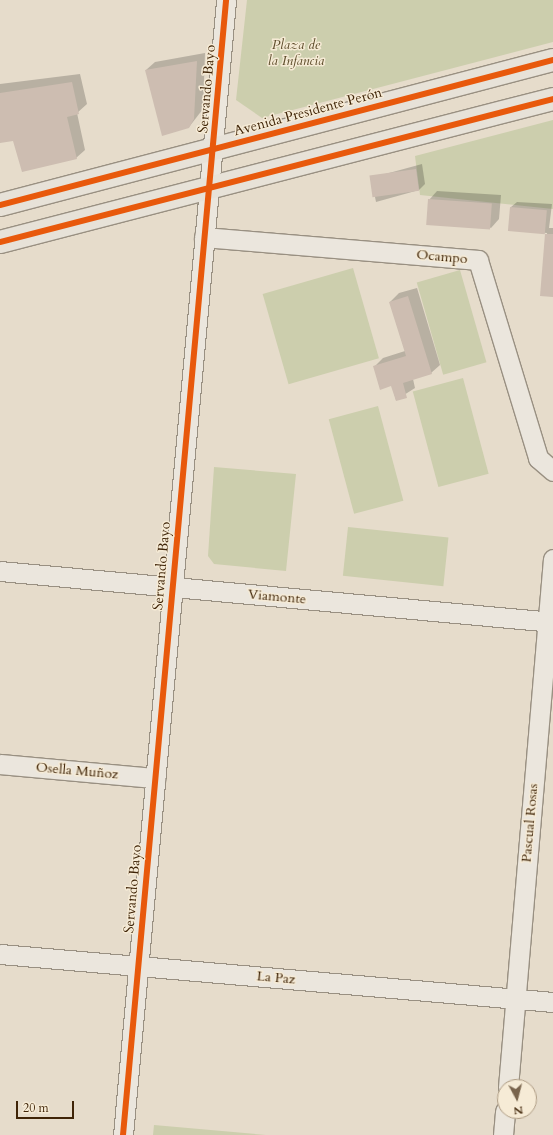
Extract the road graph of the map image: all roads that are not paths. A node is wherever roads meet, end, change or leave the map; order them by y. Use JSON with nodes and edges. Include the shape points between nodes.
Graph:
{"nodes":[{"id":1,"x":226,"y":0,"type":"edge"},
{"id":2,"x":553,"y":60,"type":"edge"},
{"id":3,"x":553,"y":98,"type":"edge"},
{"id":4,"x":213,"y":150,"type":"junction"},
{"id":5,"x":207,"y":189,"type":"junction"},
{"id":6,"x":0,"y":205,"type":"edge"},
{"id":7,"x":204,"y":237,"type":"junction"},
{"id":8,"x":0,"y":242,"type":"edge"},
{"id":9,"x":553,"y":471,"type":"edge"},
{"id":10,"x":553,"y":559,"type":"edge"},
{"id":11,"x":0,"y":571,"type":"edge"},
{"id":12,"x":173,"y":587,"type":"junction"},
{"id":13,"x":550,"y":622,"type":"edge"},
{"id":14,"x":0,"y":764,"type":"edge"},
{"id":15,"x":154,"y":778,"type":"junction"},
{"id":16,"x":0,"y":954,"type":"edge"},
{"id":17,"x":138,"y":966,"type":"junction"},
{"id":18,"x":515,"y":999,"type":"junction"},
{"id":19,"x":553,"y":1002,"type":"edge"},
{"id":20,"x":509,"y":1079,"type":"edge"},
{"id":21,"x":504,"y":1119,"type":"edge"},
{"id":22,"x":123,"y":1135,"type":"edge"},
{"id":23,"x":503,"y":1135,"type":"edge"}],
"edges":[{"from":1,"to":4,"type":"street","name":"Servando Bayo"},
{"from":2,"to":4,"type":"main road","name":"Avenida Presidente Perón"},
{"from":3,"to":5,"type":"main road"},
{"from":4,"to":5,"type":"street","name":"Servando Bayo"},
{"from":4,"to":6,"type":"main road","name":"Avenida Presidente Perón"},
{"from":5,"to":7,"type":"street","name":"Servando Bayo"},
{"from":5,"to":8,"type":"main road"},
{"from":7,"to":9,"type":"street","name":"Ocampo","via":[[478,260],[538,458]]},
{"from":7,"to":12,"type":"street","name":"Servando Bayo"},
{"from":10,"to":13,"type":"street","name":"Pascual Rosas"},
{"from":11,"to":12,"type":"street","name":"Viamonte"},
{"from":12,"to":13,"type":"street","name":"Viamonte"},
{"from":12,"to":15,"type":"street","name":"Servando Bayo"},
{"from":13,"to":18,"type":"street","name":"Pascual Rosas"},
{"from":14,"to":15,"type":"street","name":"Osella Muñoz"},
{"from":15,"to":17,"type":"street","name":"Servando Bayo"},
{"from":16,"to":17,"type":"street","name":"La Paz"},
{"from":17,"to":18,"type":"street","name":"La Paz"},
{"from":17,"to":22,"type":"street","name":"Servando Bayo"},
{"from":18,"to":19,"type":"street","name":"La Paz"},
{"from":18,"to":20,"type":"street","name":"Pascual Rosas"},
{"from":21,"to":23,"type":"street"}]}
